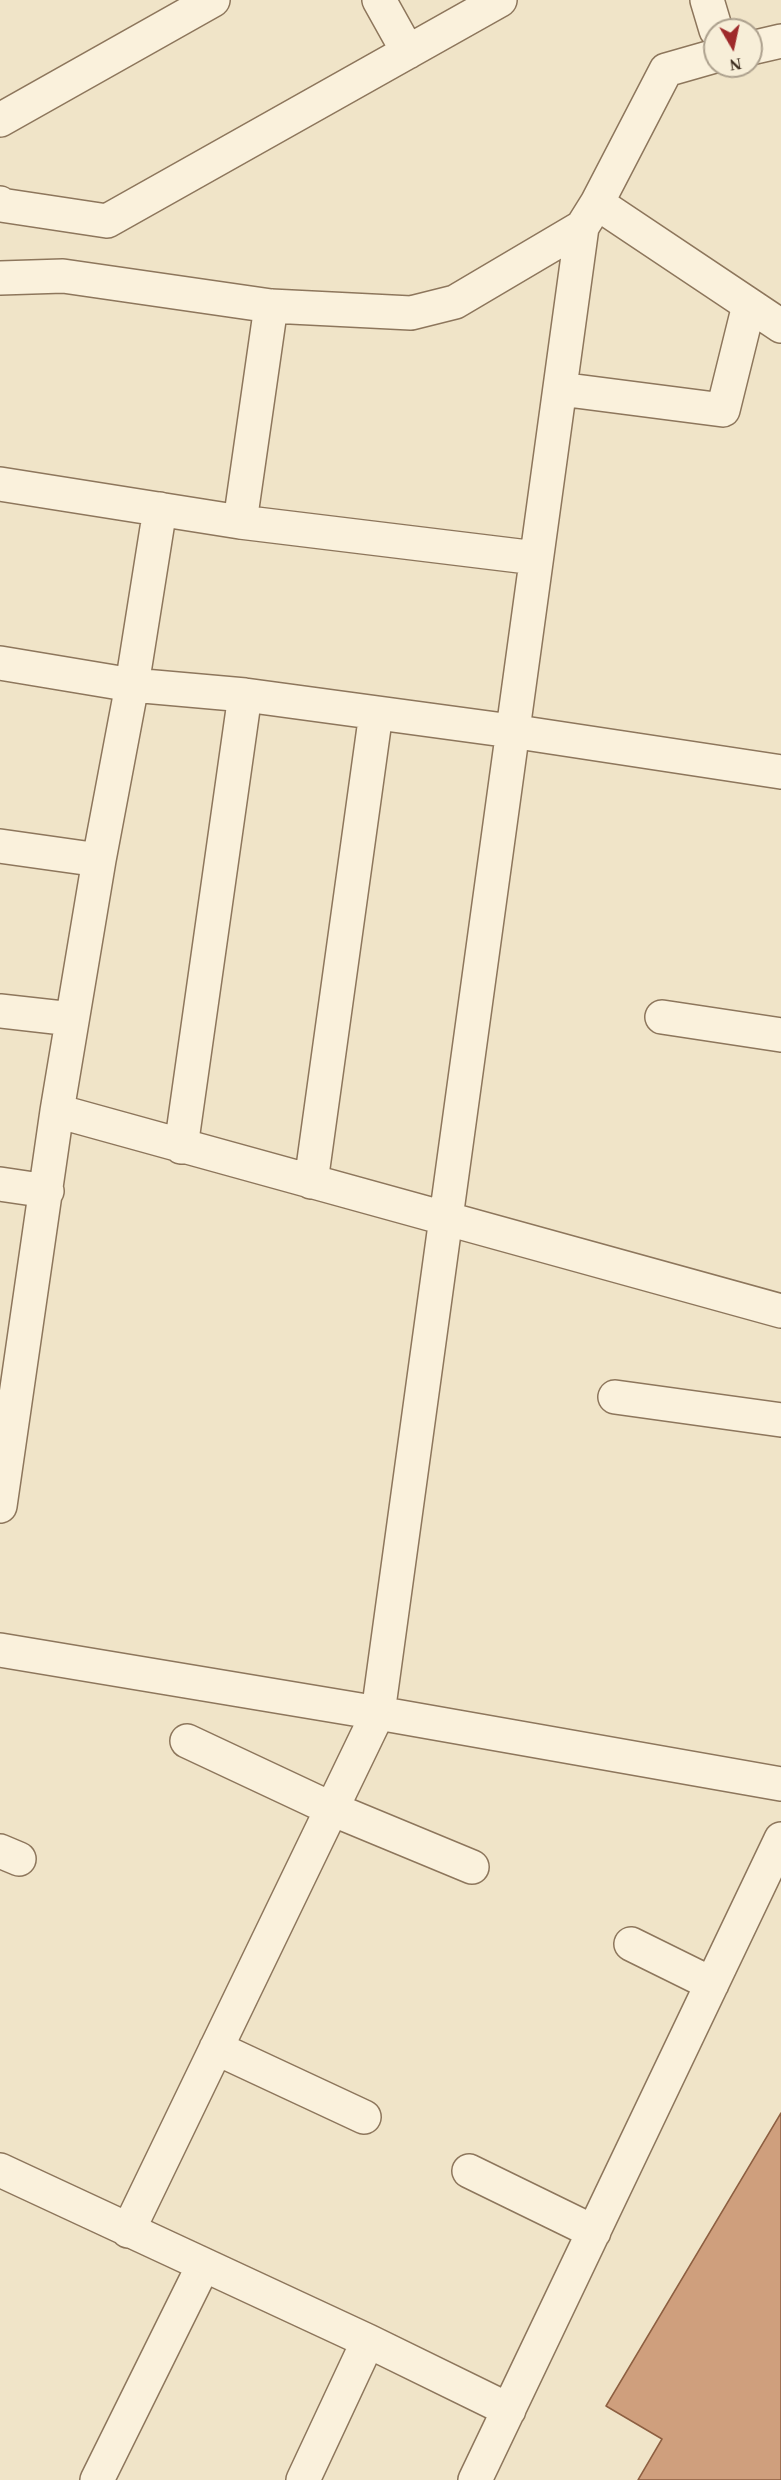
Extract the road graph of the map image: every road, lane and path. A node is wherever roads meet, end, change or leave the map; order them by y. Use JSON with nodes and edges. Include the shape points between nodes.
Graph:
{"nodes":[{"id":1,"x":213,"y":0,"type":"edge"},
{"id":2,"x":379,"y":0,"type":"edge"},
{"id":3,"x":500,"y":0,"type":"edge"},
{"id":4,"x":707,"y":0,"type":"edge"},
{"id":5,"x":713,"y":18,"type":"edge"},
{"id":6,"x":781,"y":41,"type":"edge"},
{"id":7,"x":763,"y":45,"type":"edge"},
{"id":8,"x":408,"y":52,"type":"junction"},
{"id":9,"x":703,"y":59,"type":"edge"},
{"id":10,"x":0,"y":120,"type":"edge"},
{"id":11,"x":0,"y":203,"type":"edge"},
{"id":12,"x":590,"y":215,"type":"junction"},
{"id":13,"x":0,"y":278,"type":"edge"},
{"id":14,"x":748,"y":305,"type":"junction"},
{"id":15,"x":271,"y":306,"type":"junction"},
{"id":16,"x":781,"y":327,"type":"edge"},
{"id":17,"x":560,"y":389,"type":"junction"},
{"id":18,"x":0,"y":484,"type":"edge"},
{"id":19,"x":160,"y":509,"type":"junction"},
{"id":20,"x":240,"y":522,"type":"junction"},
{"id":21,"x":536,"y":558,"type":"junction"},
{"id":22,"x":0,"y":663,"type":"edge"},
{"id":23,"x":132,"y":686,"type":"junction"},
{"id":24,"x":245,"y":695,"type":"junction"},
{"id":25,"x":376,"y":713,"type":"junction"},
{"id":26,"x":511,"y":731,"type":"junction"},
{"id":27,"x":781,"y":772,"type":"edge"},
{"id":28,"x":0,"y":846,"type":"edge"},
{"id":29,"x":99,"y":860,"type":"junction"},
{"id":30,"x":0,"y":1011,"type":"edge"},
{"id":31,"x":662,"y":1017,"type":"dead end"},
{"id":32,"x":72,"y":1019,"type":"junction"},
{"id":33,"x":781,"y":1035,"type":"edge"},
{"id":34,"x":57,"y":1111,"type":"junction"},
{"id":35,"x":181,"y":1147,"type":"junction"},
{"id":36,"x":311,"y":1182,"type":"junction"},
{"id":37,"x":0,"y":1184,"type":"edge"},
{"id":38,"x":47,"y":1191,"type":"junction"},
{"id":39,"x":445,"y":1220,"type":"junction"},
{"id":40,"x":781,"y":1311,"type":"edge"},
{"id":41,"x":615,"y":1397,"type":"dead end"},
{"id":42,"x":781,"y":1420,"type":"edge"},
{"id":43,"x":0,"y":1506,"type":"edge"},
{"id":44,"x":0,"y":1650,"type":"edge"},
{"id":45,"x":378,"y":1713,"type":"junction"},
{"id":46,"x":187,"y":1741,"type":"dead end"},
{"id":47,"x":781,"y":1784,"type":"edge"},
{"id":48,"x":332,"y":1809,"type":"junction"},
{"id":49,"x":781,"y":1839,"type":"edge"},
{"id":50,"x":472,"y":1867,"type":"dead end"},
{"id":51,"x":631,"y":1944,"type":"dead end"},
{"id":52,"x":712,"y":1984,"type":"junction"},
{"id":53,"x":216,"y":2048,"type":"junction"},
{"id":54,"x":364,"y":2117,"type":"dead end"},
{"id":55,"x":0,"y":2170,"type":"edge"},
{"id":56,"x":469,"y":2171,"type":"dead end"},
{"id":57,"x":128,"y":2231,"type":"junction"},
{"id":58,"x":594,"y":2232,"type":"junction"},
{"id":59,"x":202,"y":2266,"type":"junction"},
{"id":60,"x":368,"y":2341,"type":"junction"},
{"id":61,"x":509,"y":2410,"type":"junction"},
{"id":62,"x":97,"y":2480,"type":"edge"},
{"id":63,"x":303,"y":2480,"type":"edge"},
{"id":64,"x":475,"y":2480,"type":"edge"}],
"edges":[{"from":1,"to":10,"type":"street"},
{"from":2,"to":8,"type":"street"},
{"from":3,"to":8,"type":"street"},
{"from":4,"to":5,"type":"street"},
{"from":6,"to":7,"type":"street"},
{"from":8,"to":11,"type":"street","via":[[107,221]]},
{"from":9,"to":12,"type":"street","via":[[666,70]]},
{"from":12,"to":14,"type":"street"},
{"from":12,"to":15,"type":"street","via":[[455,302],[411,313]]},
{"from":12,"to":17,"type":"street"},
{"from":13,"to":15,"type":"street","via":[[63,276]]},
{"from":14,"to":16,"type":"street"},
{"from":14,"to":17,"type":"street","via":[[723,410]]},
{"from":15,"to":20,"type":"street"},
{"from":17,"to":21,"type":"street"},
{"from":18,"to":19,"type":"street"},
{"from":19,"to":20,"type":"street"},
{"from":19,"to":23,"type":"street"},
{"from":20,"to":21,"type":"street"},
{"from":21,"to":26,"type":"street"},
{"from":22,"to":23,"type":"street"},
{"from":23,"to":24,"type":"street"},
{"from":23,"to":29,"type":"street"},
{"from":24,"to":25,"type":"street"},
{"from":24,"to":35,"type":"street"},
{"from":25,"to":26,"type":"street"},
{"from":25,"to":36,"type":"street"},
{"from":26,"to":27,"type":"street"},
{"from":26,"to":39,"type":"street"},
{"from":28,"to":29,"type":"street"},
{"from":29,"to":32,"type":"street"},
{"from":30,"to":32,"type":"street"},
{"from":31,"to":33,"type":"street"},
{"from":32,"to":34,"type":"street"},
{"from":34,"to":35,"type":"street"},
{"from":34,"to":38,"type":"street"},
{"from":35,"to":36,"type":"street"},
{"from":36,"to":39,"type":"street"},
{"from":37,"to":38,"type":"street"},
{"from":38,"to":43,"type":"street"},
{"from":39,"to":40,"type":"street"},
{"from":39,"to":45,"type":"street"},
{"from":41,"to":42,"type":"street"},
{"from":44,"to":45,"type":"street"},
{"from":45,"to":47,"type":"street"},
{"from":45,"to":48,"type":"street"},
{"from":46,"to":48,"type":"street"},
{"from":48,"to":50,"type":"street"},
{"from":48,"to":53,"type":"street"},
{"from":49,"to":52,"type":"street"},
{"from":51,"to":52,"type":"street"},
{"from":52,"to":58,"type":"street"},
{"from":53,"to":54,"type":"street"},
{"from":53,"to":57,"type":"street"},
{"from":55,"to":57,"type":"street"},
{"from":56,"to":58,"type":"street"},
{"from":57,"to":59,"type":"street"},
{"from":58,"to":61,"type":"street"},
{"from":59,"to":60,"type":"street"},
{"from":59,"to":62,"type":"street"},
{"from":60,"to":61,"type":"street"},
{"from":60,"to":63,"type":"street"},
{"from":61,"to":64,"type":"street"}]}
